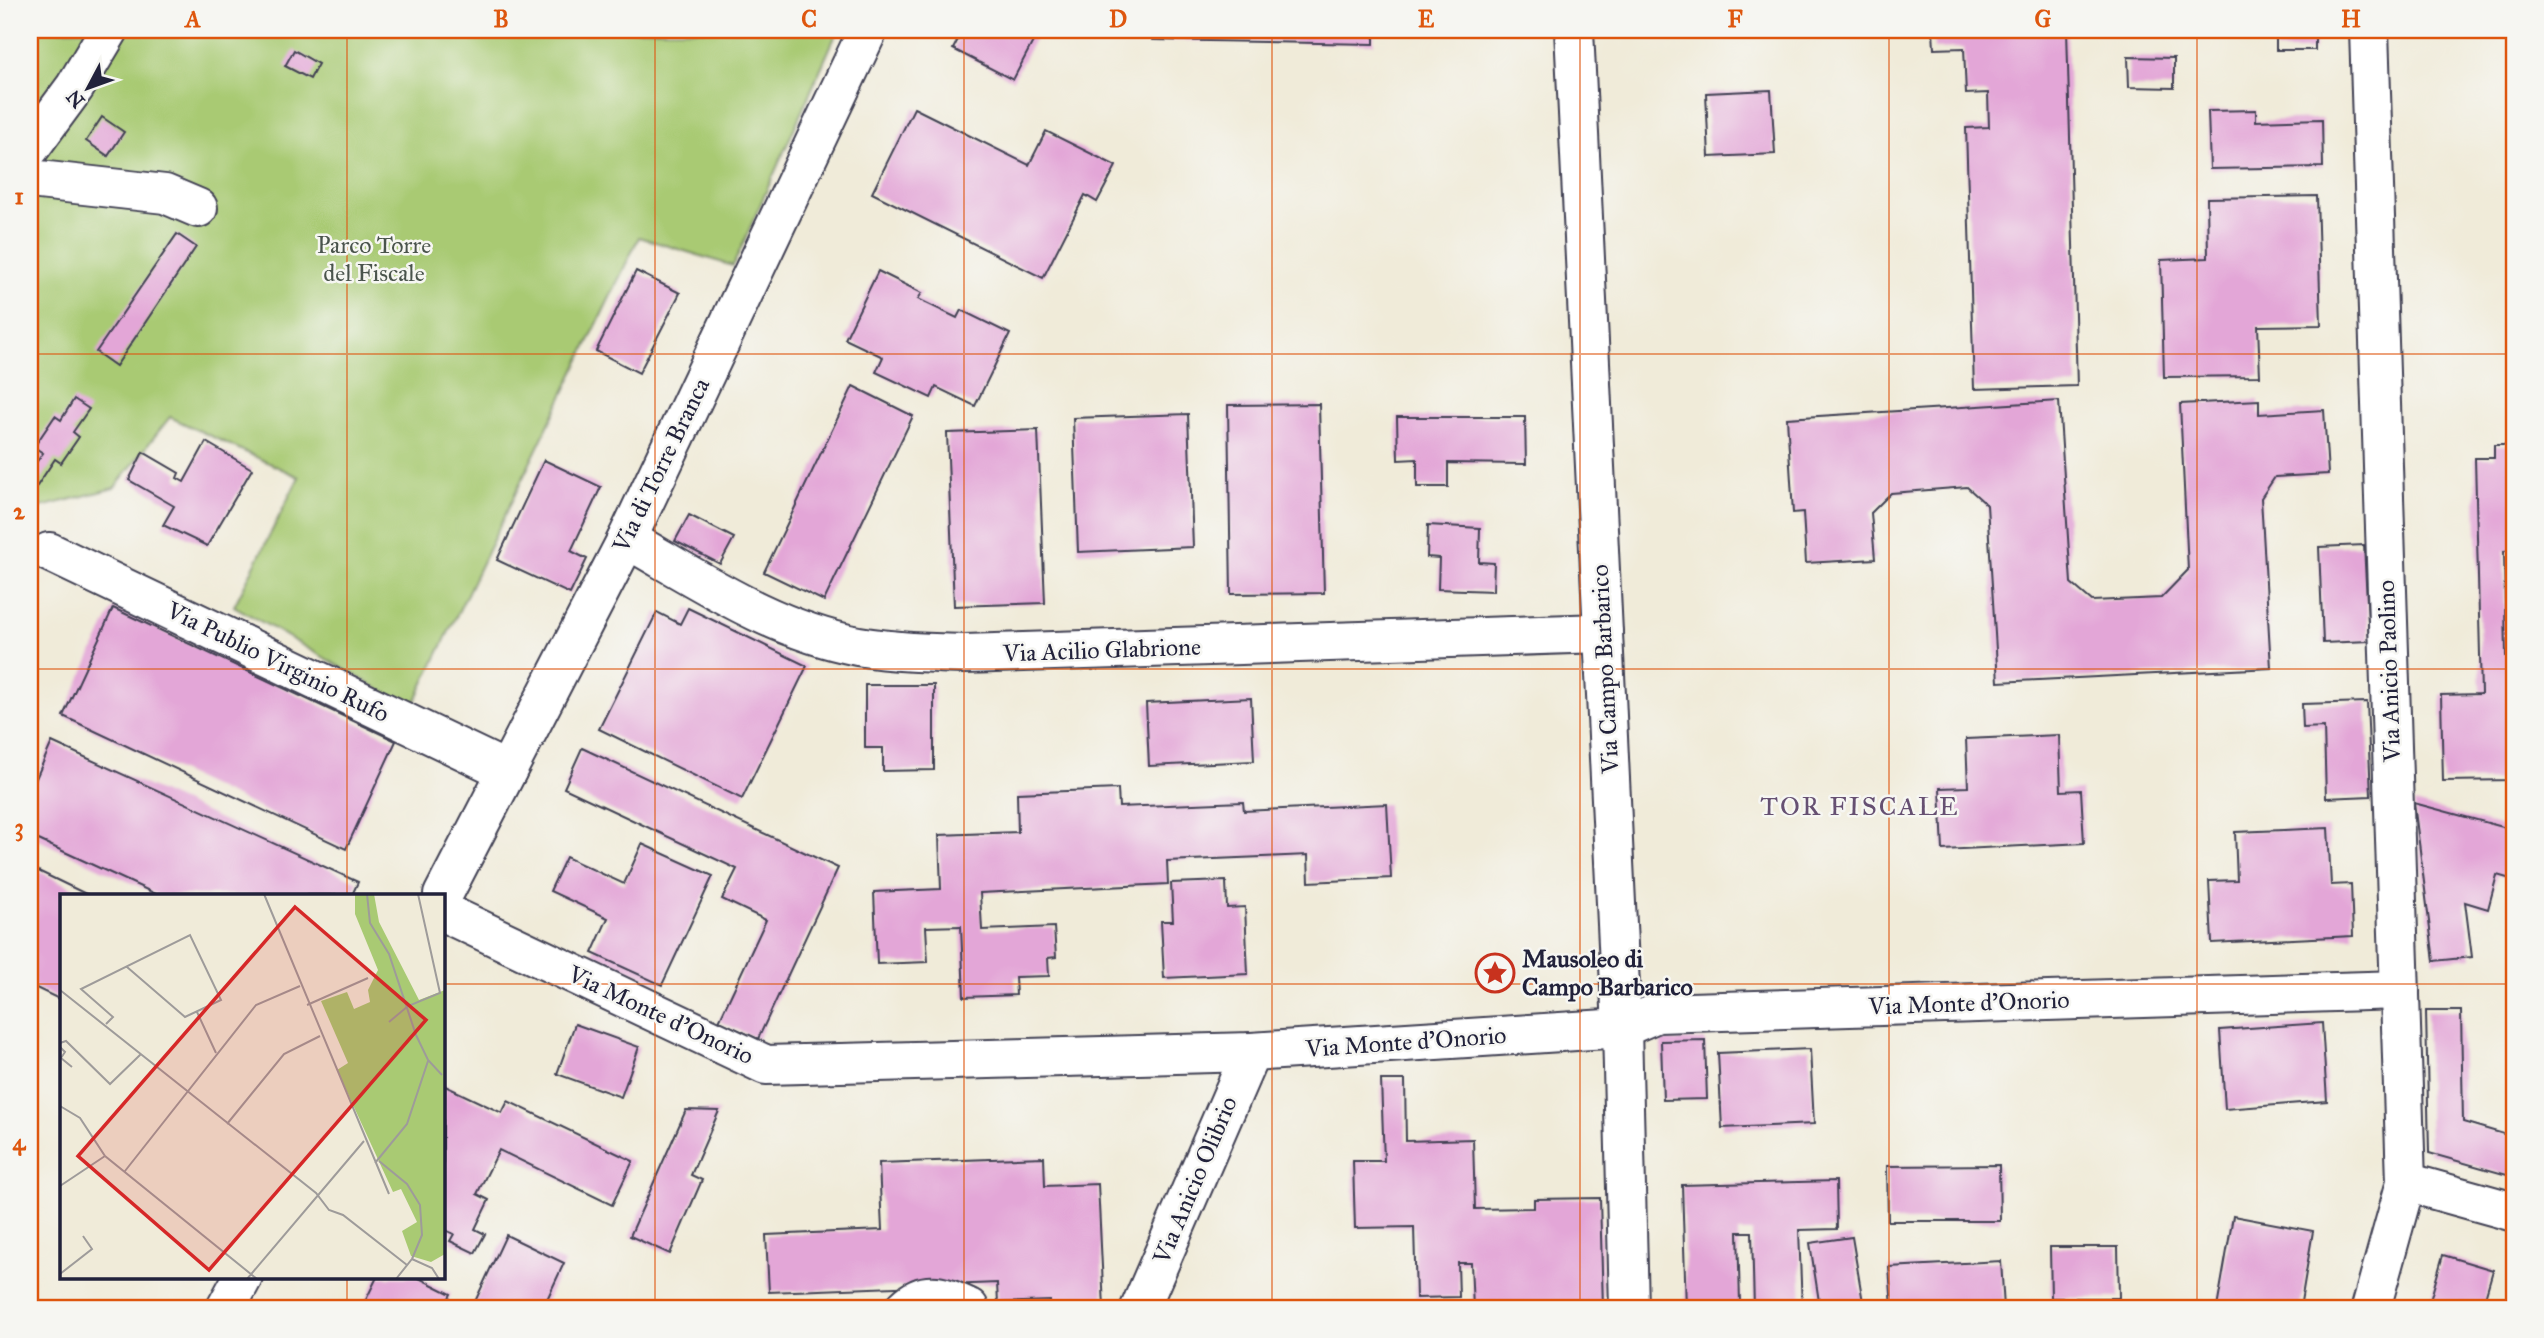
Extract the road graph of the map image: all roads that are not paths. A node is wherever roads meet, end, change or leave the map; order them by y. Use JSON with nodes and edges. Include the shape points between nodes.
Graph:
{"nodes":[{"id":1,"x":109,"y":30,"type":"edge"},
{"id":2,"x":868,"y":30,"type":"edge"},
{"id":3,"x":1574,"y":30,"type":"edge"},
{"id":4,"x":2369,"y":30,"type":"edge"},
{"id":5,"x":30,"y":148,"type":"edge"},
{"id":6,"x":30,"y":179,"type":"edge"},
{"id":7,"x":198,"y":208,"type":"dead end"},
{"id":8,"x":627,"y":539,"type":"junction"},
{"id":9,"x":49,"y":552,"type":"dead end"},
{"id":10,"x":1603,"y":633,"type":"junction"},
{"id":11,"x":507,"y":771,"type":"junction"},
{"id":12,"x":444,"y":894,"type":"edge"},
{"id":13,"x":444,"y":912,"type":"edge"},
{"id":14,"x":2400,"y":990,"type":"junction"},
{"id":15,"x":1622,"y":1028,"type":"junction"},
{"id":16,"x":1251,"y":1052,"type":"junction"},
{"id":17,"x":2406,"y":1182,"type":"junction"},
{"id":18,"x":2514,"y":1212,"type":"edge"},
{"id":19,"x":242,"y":1278,"type":"edge"},
{"id":20,"x":226,"y":1308,"type":"edge"},
{"id":21,"x":905,"y":1308,"type":"edge"},
{"id":22,"x":969,"y":1308,"type":"edge"},
{"id":23,"x":1140,"y":1308,"type":"edge"},
{"id":24,"x":1629,"y":1308,"type":"edge"},
{"id":25,"x":2371,"y":1308,"type":"edge"}],
"edges":[{"from":1,"to":5,"type":"street"},
{"from":2,"to":8,"type":"street","name":"Via di Torre Branca"},
{"from":3,"to":10,"type":"street","name":"Via Campo Barbarico"},
{"from":4,"to":14,"type":"street","name":"Via Anicio Paolino"},
{"from":6,"to":7,"type":"street","via":[[165,194]]},
{"from":8,"to":10,"type":"street","name":"Via Acilio Glabrione","via":[[746,607],[800,630],[859,646],[911,652],[979,654]]},
{"from":8,"to":11,"type":"street","name":"Via di Torre Branca"},
{"from":9,"to":11,"type":"street","name":"Via Publio Virginio Rufo"},
{"from":10,"to":15,"type":"street","name":"Via Campo Barbarico"},
{"from":11,"to":12,"type":"street","name":"Via di Torre Branca"},
{"from":13,"to":16,"type":"street","name":"Via Monte d'Onorio","via":[[766,1065]]},
{"from":14,"to":15,"type":"street","name":"Via Monte d'Onorio","via":[[1657,1013]]},
{"from":14,"to":17,"type":"street","name":"Via Anicio Paolino"},
{"from":15,"to":16,"type":"street","name":"Via Monte d'Onorio"},
{"from":15,"to":24,"type":"street","name":"Via Campo Barbarico"},
{"from":16,"to":23,"type":"street","name":"Via Anicio Olibrio"},
{"from":17,"to":18,"type":"street"},
{"from":17,"to":25,"type":"street","name":"Via Anicio Paolino"},
{"from":19,"to":20,"type":"street"},
{"from":21,"to":22,"type":"street","via":[[915,1299],[936,1295]]}]}
